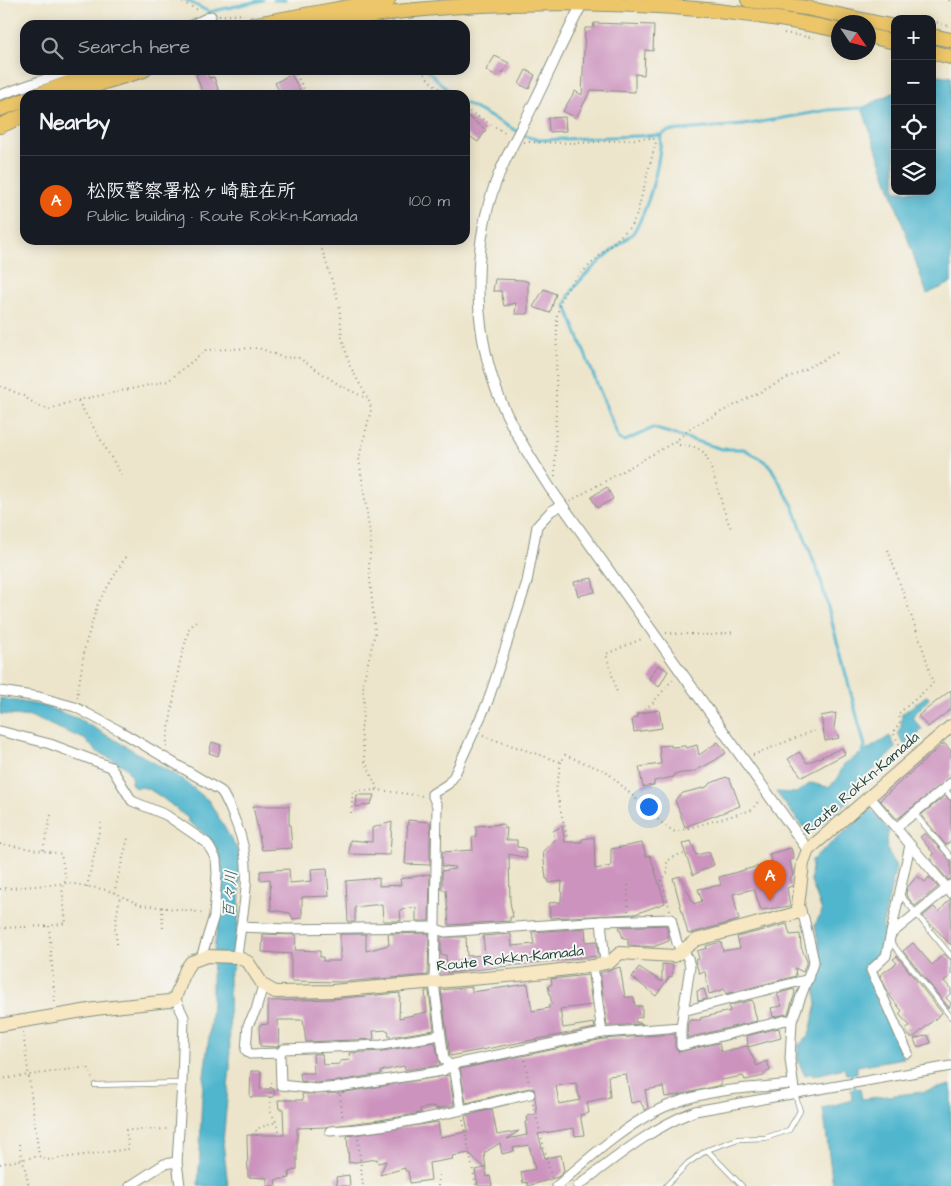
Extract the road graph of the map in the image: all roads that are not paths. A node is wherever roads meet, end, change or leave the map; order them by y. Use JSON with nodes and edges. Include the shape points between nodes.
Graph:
{"nodes":[{"id":1,"x":748,"y":0,"type":"edge"},
{"id":2,"x":583,"y":1,"type":"edge"},
{"id":3,"x":386,"y":4,"type":"edge"},
{"id":4,"x":369,"y":10,"type":"junction"},
{"id":5,"x":211,"y":16,"type":"dead end"},
{"id":6,"x":202,"y":20,"type":"edge"},
{"id":7,"x":290,"y":20,"type":"edge"},
{"id":8,"x":335,"y":20,"type":"edge"},
{"id":9,"x":891,"y":26,"type":"edge"},
{"id":10,"x":831,"y":29,"type":"edge"},
{"id":11,"x":936,"y":37,"type":"edge"},
{"id":12,"x":876,"y":38,"type":"edge"},
{"id":13,"x":951,"y":40,"type":"edge"},
{"id":14,"x":891,"y":41,"type":"edge"},
{"id":15,"x":936,"y":53,"type":"edge"},
{"id":16,"x":951,"y":57,"type":"edge"},
{"id":17,"x":57,"y":75,"type":"edge"},
{"id":18,"x":89,"y":75,"type":"edge"},
{"id":19,"x":127,"y":75,"type":"edge"},
{"id":20,"x":50,"y":90,"type":"edge"},
{"id":21,"x":85,"y":90,"type":"edge"},
{"id":22,"x":0,"y":95,"type":"edge"},
{"id":23,"x":20,"y":102,"type":"edge"},
{"id":24,"x":0,"y":109,"type":"edge"},
{"id":25,"x":20,"y":117,"type":"edge"},
{"id":26,"x":0,"y":126,"type":"edge"},
{"id":27,"x":562,"y":505,"type":"junction"},
{"id":28,"x":0,"y":692,"type":"edge"},
{"id":29,"x":951,"y":726,"type":"edge"},
{"id":30,"x":0,"y":731,"type":"edge"},
{"id":31,"x":948,"y":786,"type":"edge"},
{"id":32,"x":951,"y":797,"type":"edge"},
{"id":33,"x":866,"y":800,"type":"junction"},
{"id":34,"x":914,"y":813,"type":"junction"},
{"id":35,"x":896,"y":828,"type":"junction"},
{"id":36,"x":910,"y":845,"type":"junction"},
{"id":37,"x":812,"y":847,"type":"junction"},
{"id":38,"x":951,"y":857,"type":"edge"},
{"id":39,"x":950,"y":889,"type":"edge"},
{"id":40,"x":899,"y":893,"type":"junction"},
{"id":41,"x":800,"y":912,"type":"junction"},
{"id":42,"x":916,"y":914,"type":"junction"},
{"id":43,"x":601,"y":921,"type":"junction"},
{"id":44,"x":241,"y":927,"type":"junction"},
{"id":45,"x":436,"y":930,"type":"junction"},
{"id":46,"x":890,"y":937,"type":"junction"},
{"id":47,"x":684,"y":951,"type":"junction"},
{"id":48,"x":951,"y":956,"type":"edge"},
{"id":49,"x":204,"y":957,"type":"junction"},
{"id":50,"x":237,"y":957,"type":"junction"},
{"id":51,"x":599,"y":964,"type":"junction"},
{"id":52,"x":809,"y":979,"type":"junction"},
{"id":53,"x":434,"y":983,"type":"junction"},
{"id":54,"x":263,"y":986,"type":"junction"},
{"id":55,"x":175,"y":998,"type":"junction"},
{"id":56,"x":683,"y":1010,"type":"junction"},
{"id":57,"x":951,"y":1017,"type":"edge"},
{"id":58,"x":792,"y":1021,"type":"junction"},
{"id":59,"x":0,"y":1025,"type":"edge"},
{"id":60,"x":680,"y":1027,"type":"junction"},
{"id":61,"x":602,"y":1033,"type":"junction"},
{"id":62,"x":440,"y":1035,"type":"junction"},
{"id":63,"x":280,"y":1053,"type":"junction"},
{"id":64,"x":908,"y":1053,"type":"dead end"},
{"id":65,"x":450,"y":1066,"type":"junction"},
{"id":66,"x":951,"y":1066,"type":"edge"},
{"id":67,"x":182,"y":1084,"type":"junction"},
{"id":68,"x":95,"y":1085,"type":"road end"},
{"id":69,"x":794,"y":1088,"type":"junction"},
{"id":70,"x":530,"y":1094,"type":"road end"},
{"id":71,"x":461,"y":1109,"type":"junction"},
{"id":72,"x":330,"y":1131,"type":"dead end"},
{"id":73,"x":707,"y":1150,"type":"junction"},
{"id":74,"x":177,"y":1166,"type":"junction"},
{"id":75,"x":130,"y":1186,"type":"edge"},
{"id":76,"x":180,"y":1186,"type":"edge"},
{"id":77,"x":555,"y":1186,"type":"edge"},
{"id":78,"x":578,"y":1186,"type":"edge"},
{"id":79,"x":666,"y":1186,"type":"edge"},
{"id":80,"x":742,"y":1186,"type":"edge"}],
"edges":[{"from":1,"to":9,"type":"highway","via":[[806,8]]},
{"from":2,"to":3,"type":"highway"},
{"from":2,"to":10,"type":"highway","via":[[706,10]]},
{"from":2,"to":27,"type":"street","via":[[499,174],[485,222],[479,265],[483,340],[496,389],[515,432]]},
{"from":3,"to":4,"type":"highway"},
{"from":4,"to":7,"type":"highway"},
{"from":4,"to":8,"type":"highway"},
{"from":5,"to":6,"type":"street"},
{"from":11,"to":13,"type":"highway"},
{"from":12,"to":14,"type":"highway"},
{"from":15,"to":16,"type":"highway"},
{"from":17,"to":22,"type":"street"},
{"from":18,"to":20,"type":"highway"},
{"from":19,"to":21,"type":"highway"},
{"from":23,"to":24,"type":"highway"},
{"from":25,"to":26,"type":"highway"},
{"from":27,"to":37,"type":"street","via":[[764,790]]},
{"from":27,"to":45,"type":"street","via":[[537,526],[528,582],[488,701],[454,776],[432,794],[436,806]]},
{"from":28,"to":44,"type":"street","via":[[39,697],[75,707],[221,791],[230,804],[246,856]]},
{"from":29,"to":33,"type":"main road","name":"Route Rokkn-Kamada"},
{"from":30,"to":49,"type":"street","via":[[50,744],[111,767],[132,801],[166,815],[207,843],[216,859],[214,916]]},
{"from":31,"to":32,"type":"lane"},
{"from":31,"to":34,"type":"street"},
{"from":33,"to":35,"type":"street"},
{"from":33,"to":37,"type":"main road","name":"Route Rokkn-Kamada"},
{"from":34,"to":35,"type":"street"},
{"from":34,"to":38,"type":"lane"},
{"from":35,"to":36,"type":"street"},
{"from":36,"to":39,"type":"street"},
{"from":36,"to":40,"type":"street"},
{"from":37,"to":41,"type":"main road","name":"Route Rokkn-Kamada","via":[[802,863]]},
{"from":39,"to":42,"type":"street"},
{"from":40,"to":42,"type":"lane"},
{"from":40,"to":46,"type":"street"},
{"from":41,"to":47,"type":"main road","name":"Route Rokkn-Kamada","via":[[696,940]]},
{"from":41,"to":52,"type":"street","via":[[814,961]]},
{"from":42,"to":46,"type":"street"},
{"from":42,"to":48,"type":"lane"},
{"from":43,"to":45,"type":"street"},
{"from":43,"to":47,"type":"street","via":[[671,919],[677,943]]},
{"from":43,"to":51,"type":"street"},
{"from":44,"to":45,"type":"street","via":[[430,927]]},
{"from":44,"to":50,"type":"street"},
{"from":45,"to":53,"type":"street","via":[[433,936]]},
{"from":46,"to":57,"type":"lane"},
{"from":46,"to":64,"type":"street","via":[[886,956],[871,970]]},
{"from":47,"to":51,"type":"main road","name":"Route Rokkn-Kamada","via":[[675,956],[620,953]]},
{"from":47,"to":56,"type":"street","via":[[690,967]]},
{"from":49,"to":50,"type":"main road"},
{"from":49,"to":55,"type":"main road","via":[[191,962],[186,969]]},
{"from":50,"to":54,"type":"main road","via":[[248,962]]},
{"from":51,"to":53,"type":"main road","name":"Route Rokkn-Kamada"},
{"from":51,"to":61,"type":"street"},
{"from":52,"to":56,"type":"street"},
{"from":52,"to":58,"type":"street"},
{"from":53,"to":54,"type":"main road","name":"Route Rokkn-Kamada","via":[[332,991],[275,992]]},
{"from":53,"to":62,"type":"street"},
{"from":54,"to":63,"type":"street","via":[[248,1025],[246,1050],[250,1054]]},
{"from":55,"to":59,"type":"main road"},
{"from":55,"to":67,"type":"street","via":[[184,1017]]},
{"from":56,"to":60,"type":"street"},
{"from":58,"to":60,"type":"street","via":[[681,1046]]},
{"from":58,"to":69,"type":"street","via":[[790,1059]]},
{"from":60,"to":61,"type":"street"},
{"from":61,"to":65,"type":"street","via":[[523,1047]]},
{"from":62,"to":63,"type":"street","via":[[382,1045],[284,1049]]},
{"from":62,"to":65,"type":"street","via":[[444,1059]]},
{"from":63,"to":65,"type":"street","via":[[281,1085],[316,1089],[414,1077]]},
{"from":65,"to":71,"type":"street","via":[[455,1072]]},
{"from":66,"to":69,"type":"street","via":[[844,1085]]},
{"from":67,"to":68,"type":"lane"},
{"from":67,"to":74,"type":"street"},
{"from":69,"to":73,"type":"lane","via":[[800,1110],[789,1130],[765,1138],[738,1139]]},
{"from":69,"to":77,"type":"street","via":[[710,1093],[670,1104],[634,1125]]},
{"from":69,"to":78,"type":"street","via":[[695,1111],[671,1120]]},
{"from":70,"to":71,"type":"street"},
{"from":71,"to":72,"type":"street","via":[[437,1117],[357,1130]]},
{"from":73,"to":79,"type":"lane","via":[[688,1163]]},
{"from":73,"to":80,"type":"lane"},
{"from":74,"to":75,"type":"street","via":[[164,1164]]},
{"from":74,"to":76,"type":"street"}]}
